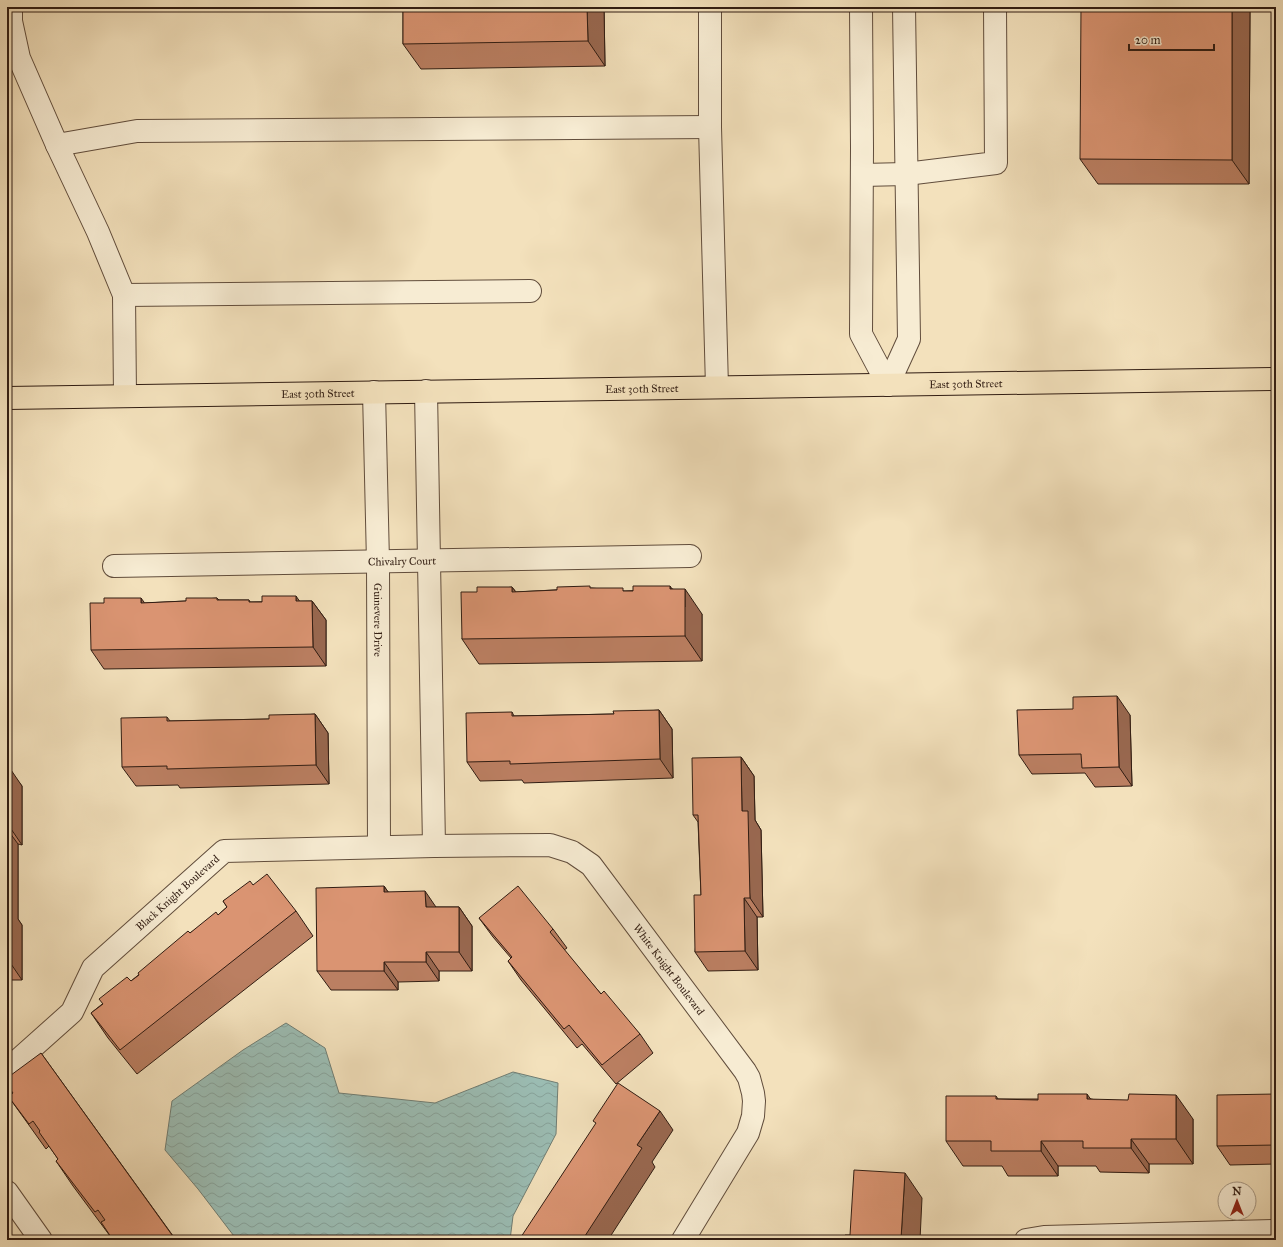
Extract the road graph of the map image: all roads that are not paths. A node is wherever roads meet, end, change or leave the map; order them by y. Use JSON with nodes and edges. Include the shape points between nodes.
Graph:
{"nodes":[{"id":1,"x":11,"y":7,"type":"edge"},
{"id":2,"x":710,"y":7,"type":"edge"},
{"id":3,"x":861,"y":7,"type":"edge"},
{"id":4,"x":904,"y":7,"type":"edge"},
{"id":5,"x":995,"y":7,"type":"edge"},
{"id":6,"x":710,"y":127,"type":"junction"},
{"id":7,"x":57,"y":145,"type":"junction"},
{"id":8,"x":906,"y":174,"type":"junction"},
{"id":9,"x":862,"y":175,"type":"junction"},
{"id":10,"x":530,"y":291,"type":"dead end"},
{"id":11,"x":124,"y":294,"type":"junction"},
{"id":12,"x":1276,"y":379,"type":"edge"},
{"id":13,"x":888,"y":385,"type":"junction"},
{"id":14,"x":717,"y":387,"type":"junction"},
{"id":15,"x":426,"y":391,"type":"junction"},
{"id":16,"x":374,"y":392,"type":"junction"},
{"id":17,"x":125,"y":396,"type":"junction"},
{"id":18,"x":7,"y":398,"type":"edge"},
{"id":19,"x":690,"y":556,"type":"dead end"},
{"id":20,"x":428,"y":561,"type":"junction"},
{"id":21,"x":378,"y":562,"type":"junction"},
{"id":22,"x":114,"y":566,"type":"dead end"},
{"id":23,"x":410,"y":846,"type":"joint"},
{"id":24,"x":434,"y":846,"type":"junction"},
{"id":25,"x":379,"y":847,"type":"junction"},
{"id":26,"x":7,"y":1070,"type":"edge"},
{"id":27,"x":7,"y":1192,"type":"edge"},
{"id":28,"x":1276,"y":1231,"type":"edge"},
{"id":29,"x":41,"y":1240,"type":"edge"},
{"id":30,"x":683,"y":1240,"type":"edge"},
{"id":31,"x":1026,"y":1240,"type":"edge"}],
"edges":[{"from":1,"to":7,"type":"street","via":[[11,21],[19,58]]},
{"from":2,"to":6,"type":"street"},
{"from":3,"to":9,"type":"street"},
{"from":4,"to":8,"type":"street"},
{"from":5,"to":8,"type":"street","via":[[996,163]]},
{"from":6,"to":7,"type":"street","via":[[136,131]]},
{"from":6,"to":14,"type":"street"},
{"from":7,"to":11,"type":"street"},
{"from":8,"to":9,"type":"street"},
{"from":8,"to":13,"type":"street","via":[[909,339]]},
{"from":9,"to":13,"type":"street","via":[[861,334]]},
{"from":10,"to":11,"type":"street"},
{"from":11,"to":17,"type":"street"},
{"from":12,"to":13,"type":"main road","name":"East 30th Street"},
{"from":13,"to":14,"type":"main road","name":"East 30th Street"},
{"from":14,"to":15,"type":"main road","name":"East 30th Street"},
{"from":15,"to":16,"type":"main road","name":"East 30th Street"},
{"from":15,"to":20,"type":"street"},
{"from":16,"to":17,"type":"main road","name":"East 30th Street"},
{"from":16,"to":21,"type":"street","name":"Guinevere Drive"},
{"from":17,"to":18,"type":"main road","name":"East 30th Street"},
{"from":19,"to":20,"type":"street","name":"Chivalry Court"},
{"from":20,"to":21,"type":"street","name":"Chivalry Court"},
{"from":20,"to":24,"type":"street"},
{"from":21,"to":22,"type":"street","name":"Chivalry Court"},
{"from":21,"to":25,"type":"street","name":"Guinevere Drive"},
{"from":23,"to":24,"type":"street","name":"White Knight Boulevard"},
{"from":23,"to":25,"type":"street","name":"Black Knight Boulevard"},
{"from":24,"to":30,"type":"street","name":"White Knight Boulevard","via":[[550,845],[572,852],[592,865],[749,1078],[754,1101],[748,1134]]},
{"from":25,"to":26,"type":"street","name":"Black Knight Boulevard","via":[[224,851],[93,968],[72,1012]]},
{"from":27,"to":29,"type":"street"},
{"from":28,"to":31,"type":"street","via":[[1044,1237]]}]}
